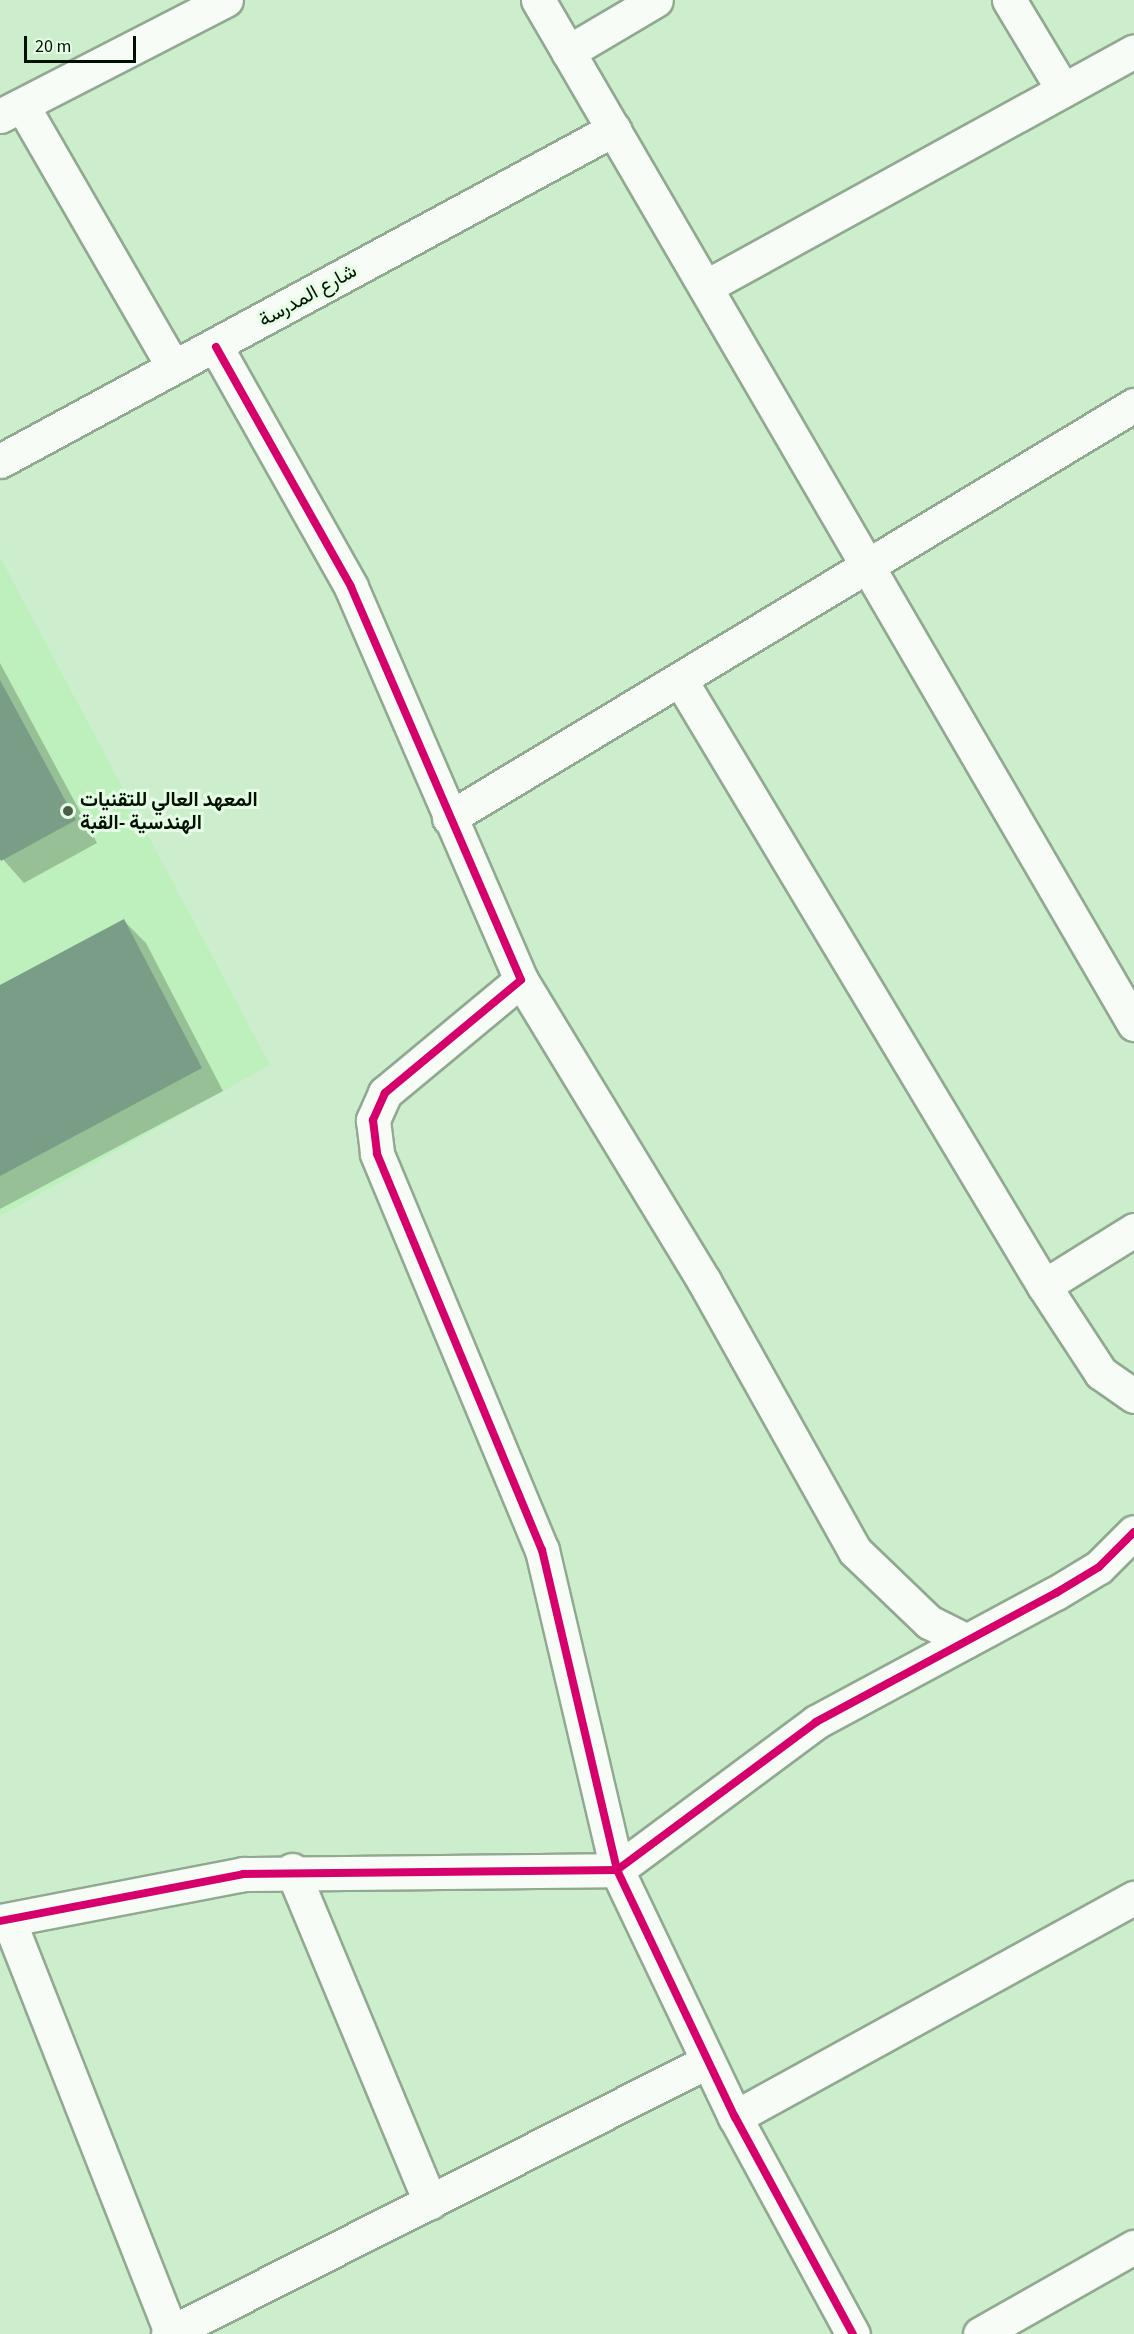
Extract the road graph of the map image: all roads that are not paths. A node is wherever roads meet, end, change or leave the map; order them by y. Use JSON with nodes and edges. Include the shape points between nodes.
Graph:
{"nodes":[{"id":1,"x":226,"y":0,"type":"edge"},
{"id":2,"x":538,"y":0,"type":"edge"},
{"id":3,"x":656,"y":0,"type":"edge"},
{"id":4,"x":1009,"y":0,"type":"edge"},
{"id":5,"x":193,"y":7,"type":"edge"},
{"id":6,"x":1134,"y":51,"type":"edge"},
{"id":7,"x":568,"y":52,"type":"junction"},
{"id":8,"x":1063,"y":90,"type":"junction"},
{"id":9,"x":11,"y":110,"type":"edge"},
{"id":10,"x":614,"y":129,"type":"junction"},
{"id":11,"x":707,"y":286,"type":"junction"},
{"id":12,"x":216,"y":346,"type":"junction"},
{"id":13,"x":173,"y":367,"type":"junction"},
{"id":14,"x":1133,"y":409,"type":"edge"},
{"id":15,"x":0,"y":461,"type":"edge"},
{"id":16,"x":863,"y":565,"type":"junction"},
{"id":17,"x":681,"y":681,"type":"junction"},
{"id":18,"x":449,"y":818,"type":"junction"},
{"id":19,"x":521,"y":980,"type":"junction"},
{"id":20,"x":1134,"y":1024,"type":"edge"},
{"id":21,"x":1134,"y":1230,"type":"edge"},
{"id":22,"x":1044,"y":1287,"type":"junction"},
{"id":23,"x":1134,"y":1396,"type":"edge"},
{"id":24,"x":1134,"y":1532,"type":"edge"},
{"id":25,"x":967,"y":1641,"type":"junction"},
{"id":26,"x":292,"y":1870,"type":"junction"},
{"id":27,"x":617,"y":1870,"type":"junction"},
{"id":28,"x":1134,"y":1898,"type":"edge"},
{"id":29,"x":4,"y":1921,"type":"edge"},
{"id":30,"x":708,"y":2061,"type":"junction"},
{"id":31,"x":735,"y":2117,"type":"junction"},
{"id":32,"x":430,"y":2202,"type":"junction"},
{"id":33,"x":1134,"y":2247,"type":"edge"},
{"id":34,"x":170,"y":2333,"type":"edge"},
{"id":35,"x":853,"y":2334,"type":"edge"},
{"id":36,"x":980,"y":2334,"type":"edge"}],
"edges":[{"from":1,"to":5,"type":"street"},
{"from":2,"to":7,"type":"street"},
{"from":3,"to":7,"type":"street"},
{"from":4,"to":8,"type":"street"},
{"from":5,"to":9,"type":"street"},
{"from":6,"to":8,"type":"street"},
{"from":7,"to":10,"type":"street"},
{"from":8,"to":11,"type":"street"},
{"from":9,"to":13,"type":"street"},
{"from":10,"to":11,"type":"street"},
{"from":10,"to":12,"type":"street","name":"شارع المدرسة"},
{"from":11,"to":16,"type":"street"},
{"from":12,"to":13,"type":"street","name":"شارع المدرسة"},
{"from":12,"to":18,"type":"street","via":[[351,586],[394,677]]},
{"from":13,"to":15,"type":"street","name":"شارع المدرسة"},
{"from":14,"to":16,"type":"street"},
{"from":16,"to":17,"type":"street"},
{"from":16,"to":20,"type":"street"},
{"from":17,"to":18,"type":"street"},
{"from":17,"to":22,"type":"street"},
{"from":18,"to":19,"type":"street"},
{"from":19,"to":25,"type":"street","via":[[704,1281],[855,1551],[929,1622]]},
{"from":19,"to":27,"type":"street","via":[[385,1094],[374,1132],[377,1154],[542,1550]]},
{"from":21,"to":22,"type":"street"},
{"from":22,"to":23,"type":"street","via":[[1101,1373]]},
{"from":24,"to":25,"type":"street","via":[[1099,1567]]},
{"from":25,"to":27,"type":"street","via":[[816,1722]]},
{"from":26,"to":27,"type":"street"},
{"from":26,"to":29,"type":"street","via":[[243,1874]]},
{"from":26,"to":32,"type":"street"},
{"from":27,"to":30,"type":"street"},
{"from":28,"to":31,"type":"street"},
{"from":29,"to":34,"type":"street"},
{"from":30,"to":31,"type":"street"},
{"from":30,"to":32,"type":"street"},
{"from":31,"to":35,"type":"street"},
{"from":32,"to":34,"type":"street"},
{"from":33,"to":36,"type":"street"}]}
